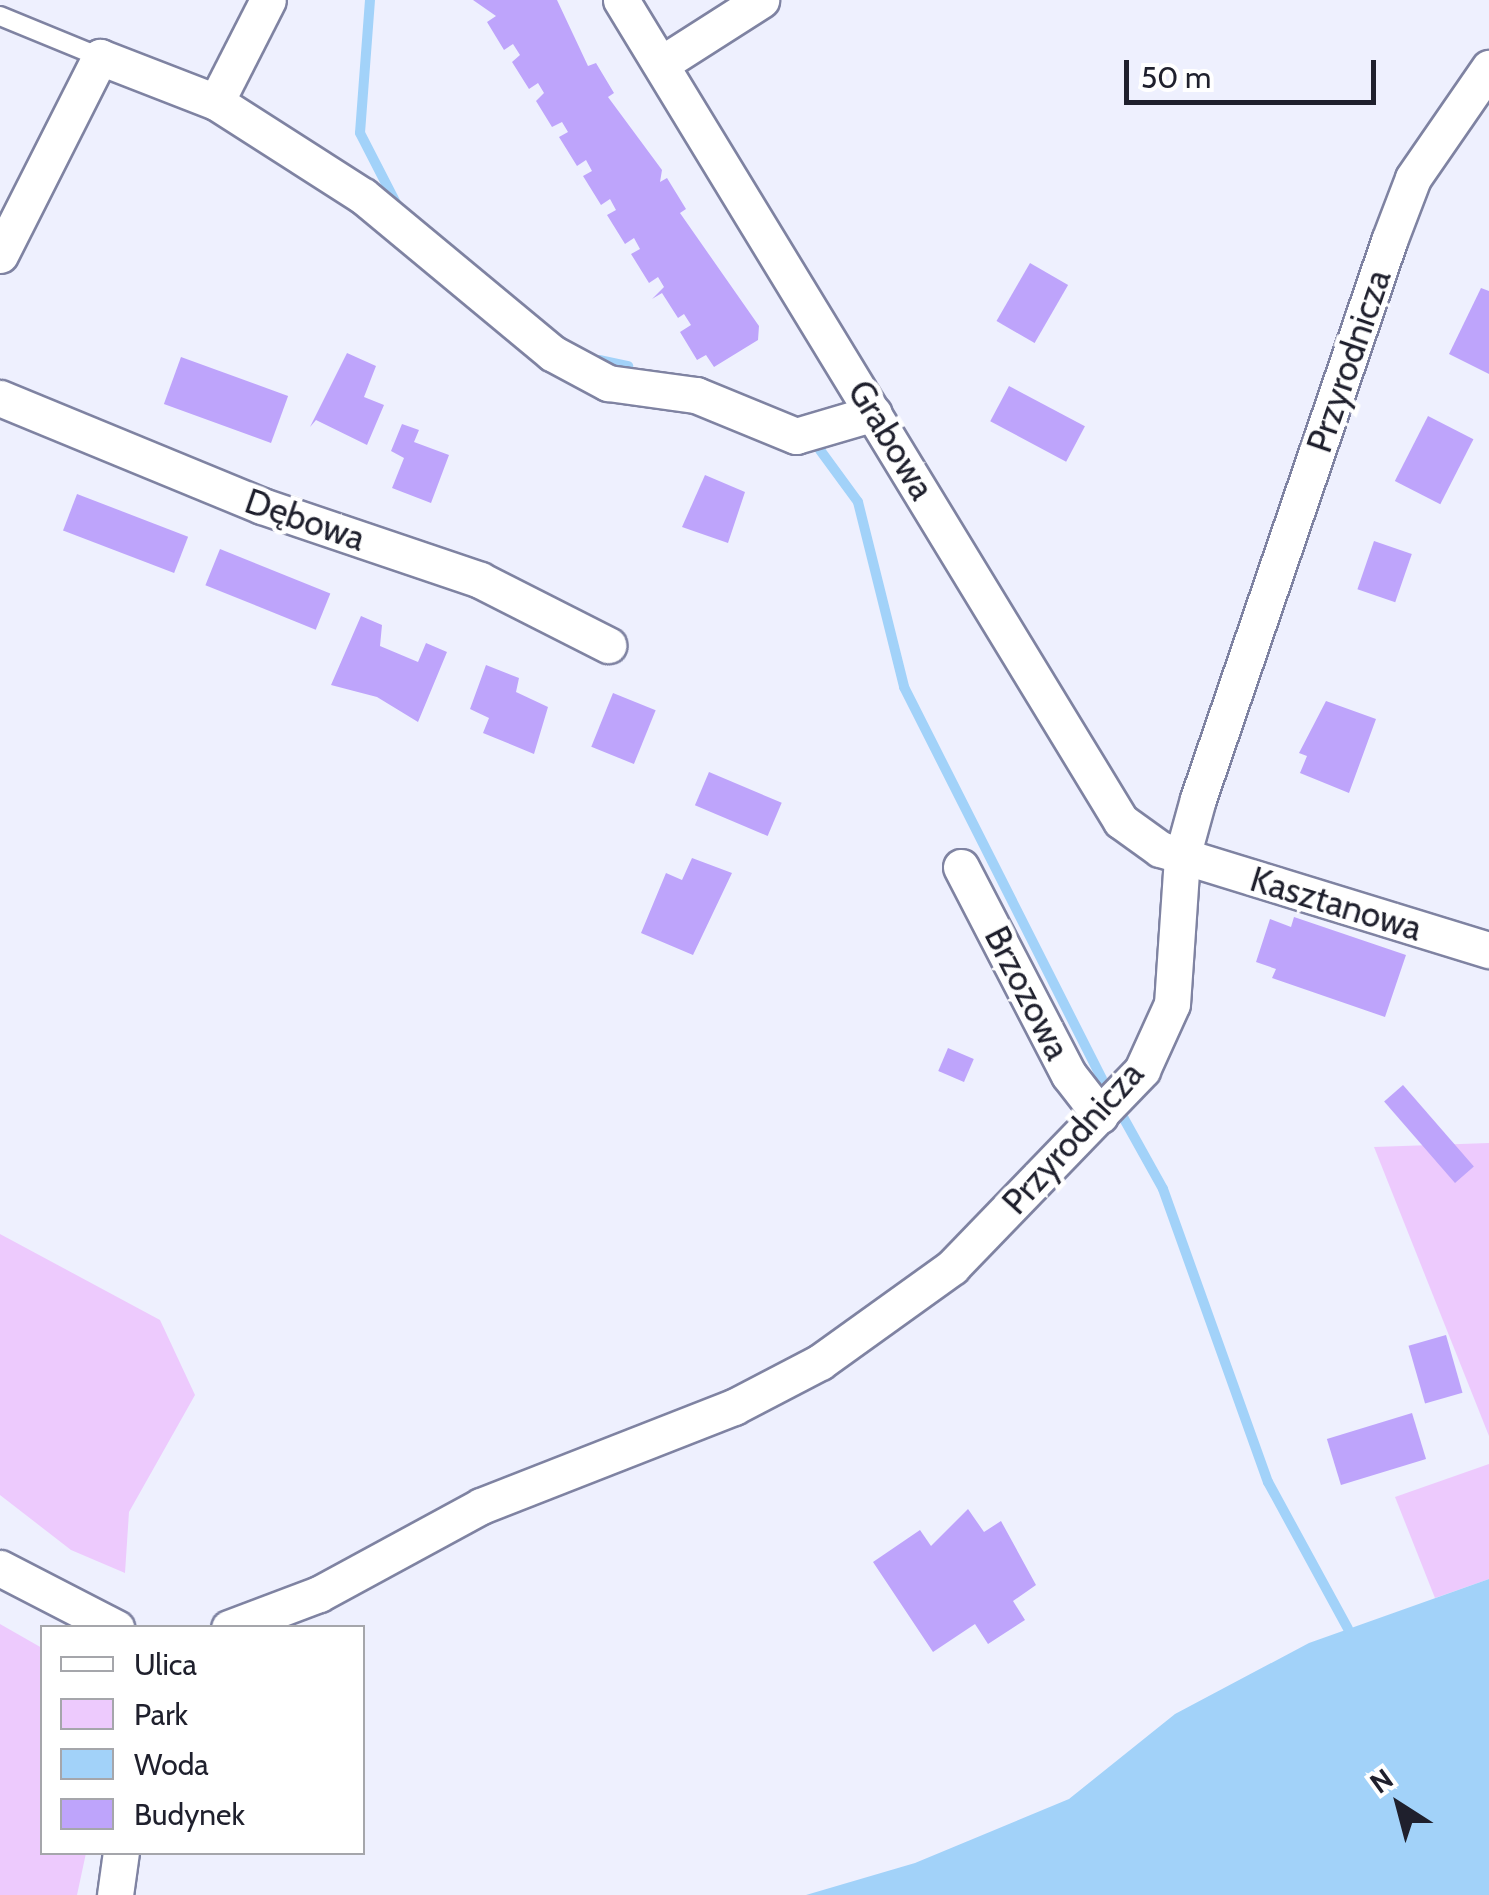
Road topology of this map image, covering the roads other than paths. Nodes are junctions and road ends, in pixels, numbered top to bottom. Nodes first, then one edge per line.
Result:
1 (268, 0) edge
2 (621, 0) edge
3 (761, 0) edge
4 (0, 16) edge
5 (100, 57) junction
6 (661, 64) junction
7 (1489, 68) edge
8 (216, 102) junction
9 (0, 256) edge
10 (0, 398) edge
11 (874, 412) junction
12 (608, 645) dead end
13 (1182, 857) junction
14 (961, 867) dead end
15 (1489, 950) edge
16 (1100, 1115) junction
17 (0, 1568) edge
18 (110, 1625) edge
19 (238, 1625) edge
20 (121, 1855) edge
21 (115, 1895) edge

1 - 8 street
2 - 6 street, Grabowa
3 - 6 street
4 - 5 lane
5 - 8 street
5 - 9 street
6 - 11 street, Grabowa
7 - 13 street, Przyrodnicza
8 - 11 street
10 - 12 street, Dębowa
11 - 13 street, Grabowa
13 - 15 street, Kasztanowa
13 - 16 street, Przyrodnicza
14 - 16 street, Brzozowa
16 - 19 street, Przyrodnicza
17 - 18 street
20 - 21 street

